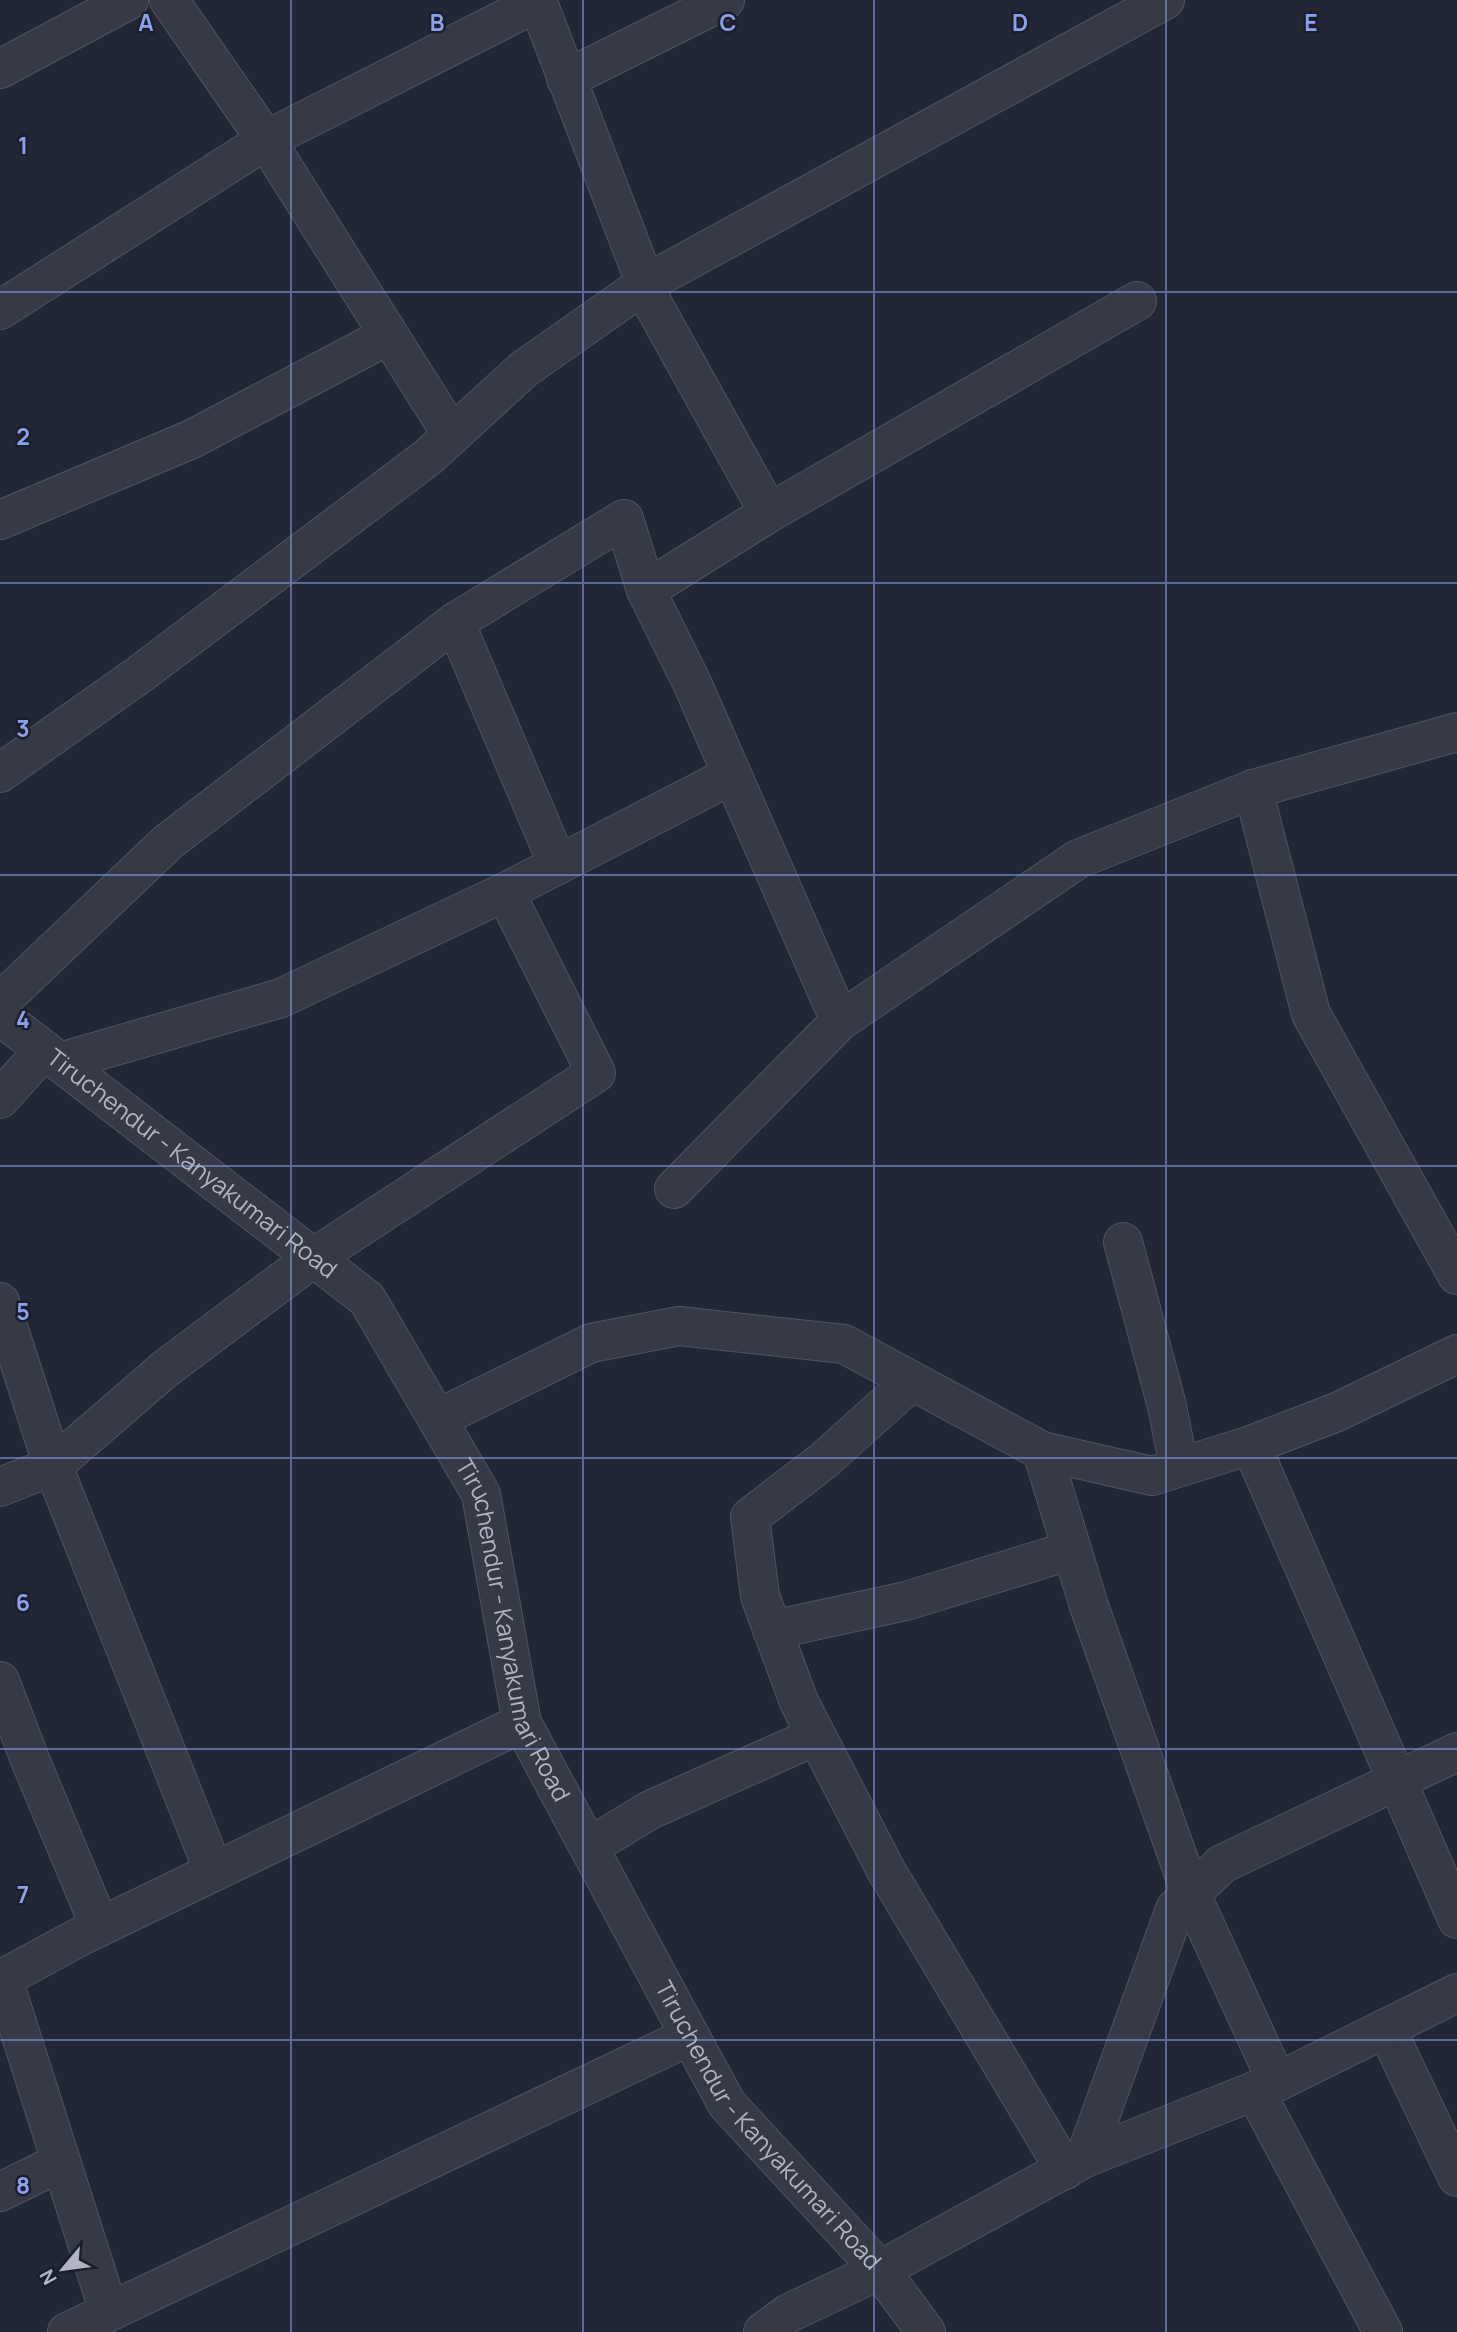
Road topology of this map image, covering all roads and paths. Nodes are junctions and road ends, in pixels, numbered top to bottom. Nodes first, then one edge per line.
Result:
1 (129, 0) edge
2 (169, 0) edge
3 (725, 0) edge
4 (1166, 0) edge
5 (538, 1) edge
6 (0, 69) edge
7 (566, 79) junction
8 (266, 140) junction
9 (645, 284) junction
10 (1137, 301) dead end
11 (0, 310) edge
12 (389, 335) junction
13 (452, 435) junction
14 (769, 513) junction
15 (0, 520) edge
16 (646, 590) junction
17 (455, 622) junction
18 (1457, 732) edge
19 (0, 773) edge
20 (732, 775) junction
21 (1253, 789) junction
22 (558, 865) junction
23 (505, 892) junction
24 (0, 1002) edge
25 (0, 1016) edge
26 (840, 1021) junction
27 (52, 1056) junction
28 (0, 1099) edge
29 (674, 1189) dead end
30 (1123, 1241) dead end
31 (313, 1258) junction
32 (1457, 1275) edge
33 (0, 1302) edge
34 (1457, 1354) edge
35 (912, 1381) junction
36 (437, 1419) junction
37 (1251, 1445) junction
38 (1042, 1451) junction
39 (53, 1466) junction
40 (1179, 1467) junction
41 (0, 1487) edge
42 (1072, 1550) junction
43 (772, 1630) junction
44 (0, 1681) edge
45 (522, 1723) junction
46 (816, 1736) junction
47 (1457, 1752) edge
48 (1397, 1781) junction
49 (589, 1847) junction
50 (214, 1872) junction
51 (1191, 1894) junction
52 (1457, 1919) edge
53 (100, 1927) junction
54 (1, 1980) edge
55 (1457, 1993) edge
56 (1386, 2028) junction
57 (690, 2036) junction
58 (1266, 2087) junction
59 (61, 2162) junction
60 (1075, 2164) junction
61 (1457, 2177) edge
62 (0, 2192) edge
63 (880, 2270) junction
64 (109, 2312) junction
65 (1374, 2330) edge
66 (68, 2332) edge
67 (762, 2332) edge
68 (926, 2332) edge

1 - 6 street
2 - 8 street
3 - 7 street
4 - 9 street
5 - 7 street
5 - 8 street
7 - 9 street
8 - 11 street
8 - 12 street
9 - 13 street
9 - 14 street
10 - 14 street
12 - 13 street
12 - 15 street
13 - 19 street
14 - 16 street
16 - 17 street
16 - 20 street
17 - 22 street
17 - 24 street
18 - 21 street
20 - 22 street
20 - 26 street
21 - 26 street
21 - 32 street
22 - 23 street
23 - 27 street
23 - 31 street
25 - 27 street, Tiruchendur - Kanyakumari Road
26 - 29 street
27 - 28 street
27 - 31 street, Tiruchendur - Kanyakumari Road
30 - 40 street
31 - 36 street, Tiruchendur - Kanyakumari Road
31 - 39 street
33 - 39 street
34 - 37 street
35 - 36 street
35 - 38 street
35 - 43 street
36 - 45 street, Tiruchendur - Kanyakumari Road
37 - 40 street
37 - 48 street
38 - 40 street
38 - 42 street
39 - 41 street
39 - 50 street
42 - 43 street
42 - 51 street
43 - 46 street
44 - 53 street
45 - 49 street, Tiruchendur - Kanyakumari Road
45 - 50 street
46 - 49 street
46 - 60 street
47 - 48 street
48 - 51 street
48 - 52 street
49 - 57 street, Tiruchendur - Kanyakumari Road
50 - 53 street
51 - 58 street
51 - 60 street
53 - 54 street
54 - 59 street
55 - 56 street
56 - 58 street
56 - 61 street
57 - 63 street, Tiruchendur - Kanyakumari Road
57 - 64 street
58 - 60 street
58 - 65 street
59 - 62 street
59 - 64 street
60 - 63 street
63 - 67 street
63 - 68 street, Tiruchendur - Kanyakumari Road
64 - 66 street

